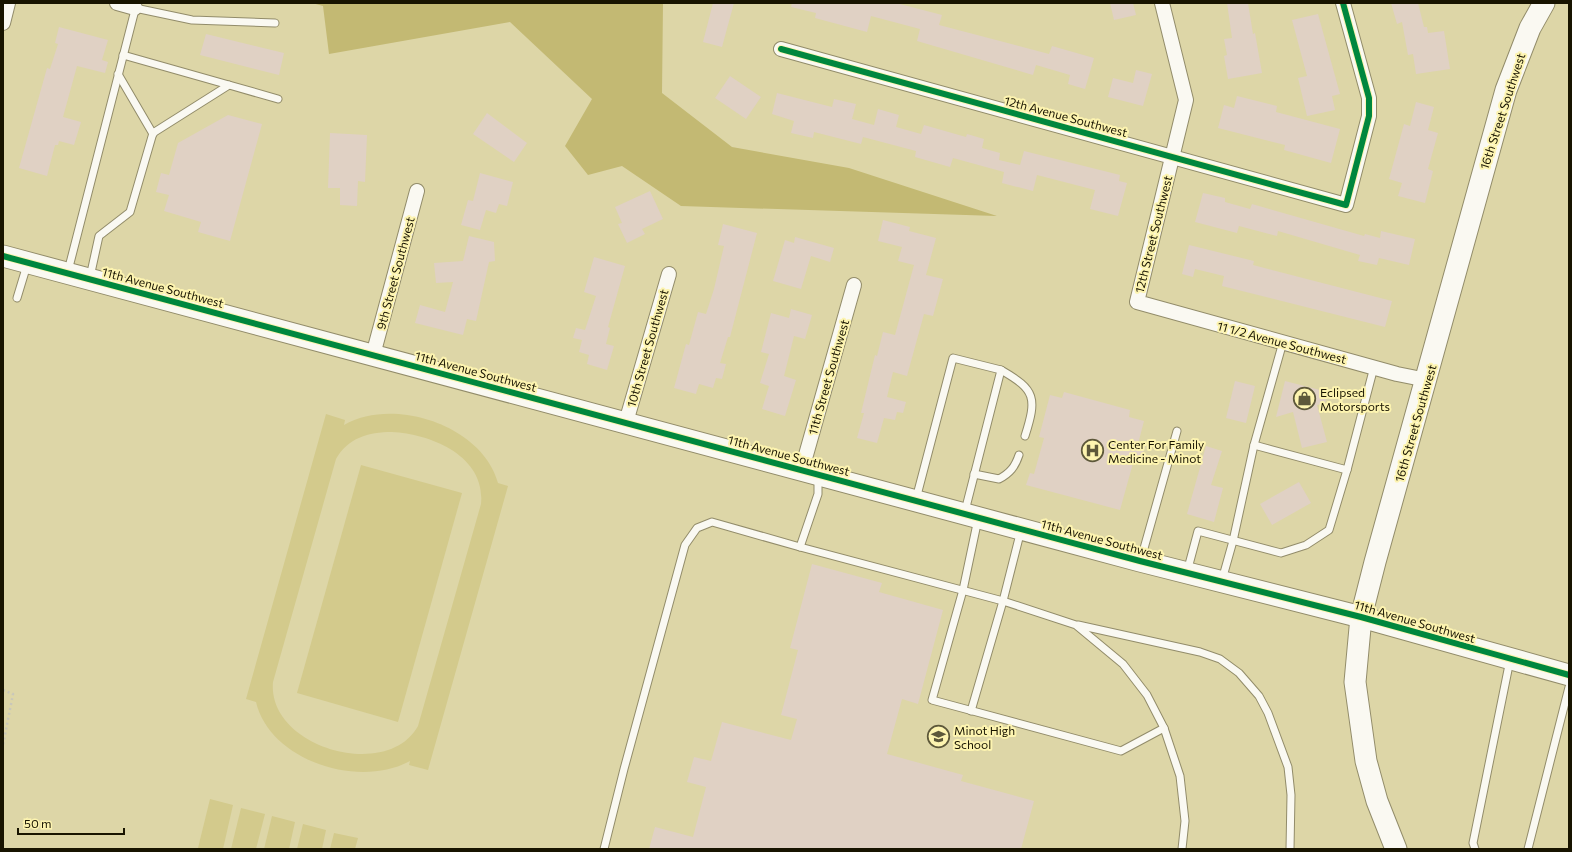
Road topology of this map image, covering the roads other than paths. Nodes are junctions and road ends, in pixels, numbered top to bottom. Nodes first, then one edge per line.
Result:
1 (8, 3) edge
2 (117, 3) edge
3 (1162, 3) edge
4 (1343, 3) edge
5 (1544, 3) edge
6 (136, 6) edge
7 (3, 23) edge
8 (275, 23) dead end
9 (781, 49) dead end
10 (123, 55) junction
11 (118, 74) junction
12 (229, 85) junction
13 (278, 99) dead end
14 (153, 134) junction
15 (1172, 157) junction
16 (417, 191) dead end
17 (3, 256) edge
18 (27, 263) junction
19 (68, 274) junction
20 (669, 274) dead end
21 (89, 279) junction
22 (854, 285) dead end
23 (18, 298) dead end
24 (1137, 302) joint
25 (1283, 342) junction
26 (373, 355) junction
27 (1374, 367) junction
28 (1001, 370) junction
29 (1427, 380) junction
30 (626, 422) junction
31 (1177, 431) dead end
32 (1025, 436) dead end
33 (1254, 445) junction
34 (1019, 455) dead end
35 (1346, 470) junction
36 (810, 472) junction
37 (974, 474) junction
38 (916, 501) junction
39 (971, 515) junction
40 (1022, 529) junction
41 (1233, 541) junction
42 (800, 547) junction
43 (1140, 561) junction
44 (1187, 572) junction
45 (1222, 581) junction
46 (963, 590) junction
47 (1004, 601) junction
48 (1361, 617) junction
49 (1076, 625) junction
50 (1510, 660) junction
51 (1569, 676) edge
52 (1569, 687) edge
53 (971, 711) junction
54 (1164, 728) junction
55 (604, 849) edge
56 (1182, 849) edge
57 (1290, 849) edge
58 (1396, 849) edge
59 (1475, 849) edge
60 (1528, 849) edge

1 - 7 street
2 - 6 street
3 - 15 street, 12th Street Southwest
4 - 15 street, 12th Avenue Southwest
5 - 29 street, 16th Street Southwest
6 - 8 lane
6 - 10 lane
9 - 15 street, 12th Avenue Southwest
10 - 11 lane
10 - 12 lane
11 - 14 lane
11 - 19 lane
12 - 13 lane
12 - 14 lane
14 - 21 lane
15 - 24 street, 12th Street Southwest
16 - 26 street, 9th Street Southwest
17 - 18 street, 11th Avenue Southwest
18 - 19 street, 11th Avenue Southwest
18 - 23 lane
19 - 21 street, 11th Avenue Southwest
20 - 30 street, 10th Street Southwest
21 - 26 street, 11th Avenue Southwest
22 - 36 street, 11th Street Southwest
24 - 25 street, 11 1/2 Avenue Southwest
25 - 27 street, 11 1/2 Avenue Southwest
25 - 33 lane
26 - 30 street, 11th Avenue Southwest
27 - 29 street, 11 1/2 Avenue Southwest
27 - 35 lane
28 - 32 lane
28 - 37 lane
28 - 38 lane
29 - 48 street, 16th Street Southwest
30 - 36 street, 11th Avenue Southwest
31 - 43 lane
33 - 35 lane
33 - 41 lane
34 - 37 lane
35 - 41 lane
36 - 38 street, 11th Avenue Southwest
36 - 42 lane
37 - 39 lane
38 - 39 street, 11th Avenue Southwest
39 - 40 street, 11th Avenue Southwest
39 - 46 lane
40 - 43 street, 11th Avenue Southwest
40 - 47 lane
41 - 44 lane
41 - 45 lane
42 - 46 lane
42 - 55 lane
43 - 44 street, 11th Avenue Southwest
44 - 45 street, 11th Avenue Southwest
45 - 48 street, 11th Avenue Southwest
46 - 47 lane
46 - 53 lane
47 - 49 lane
47 - 53 lane
48 - 50 street, 11th Avenue Southwest
48 - 58 street, 16th Street Southwest
49 - 54 lane
49 - 57 lane
50 - 51 street, 11th Avenue Southwest
50 - 59 lane
52 - 60 lane
53 - 54 lane
54 - 56 lane

